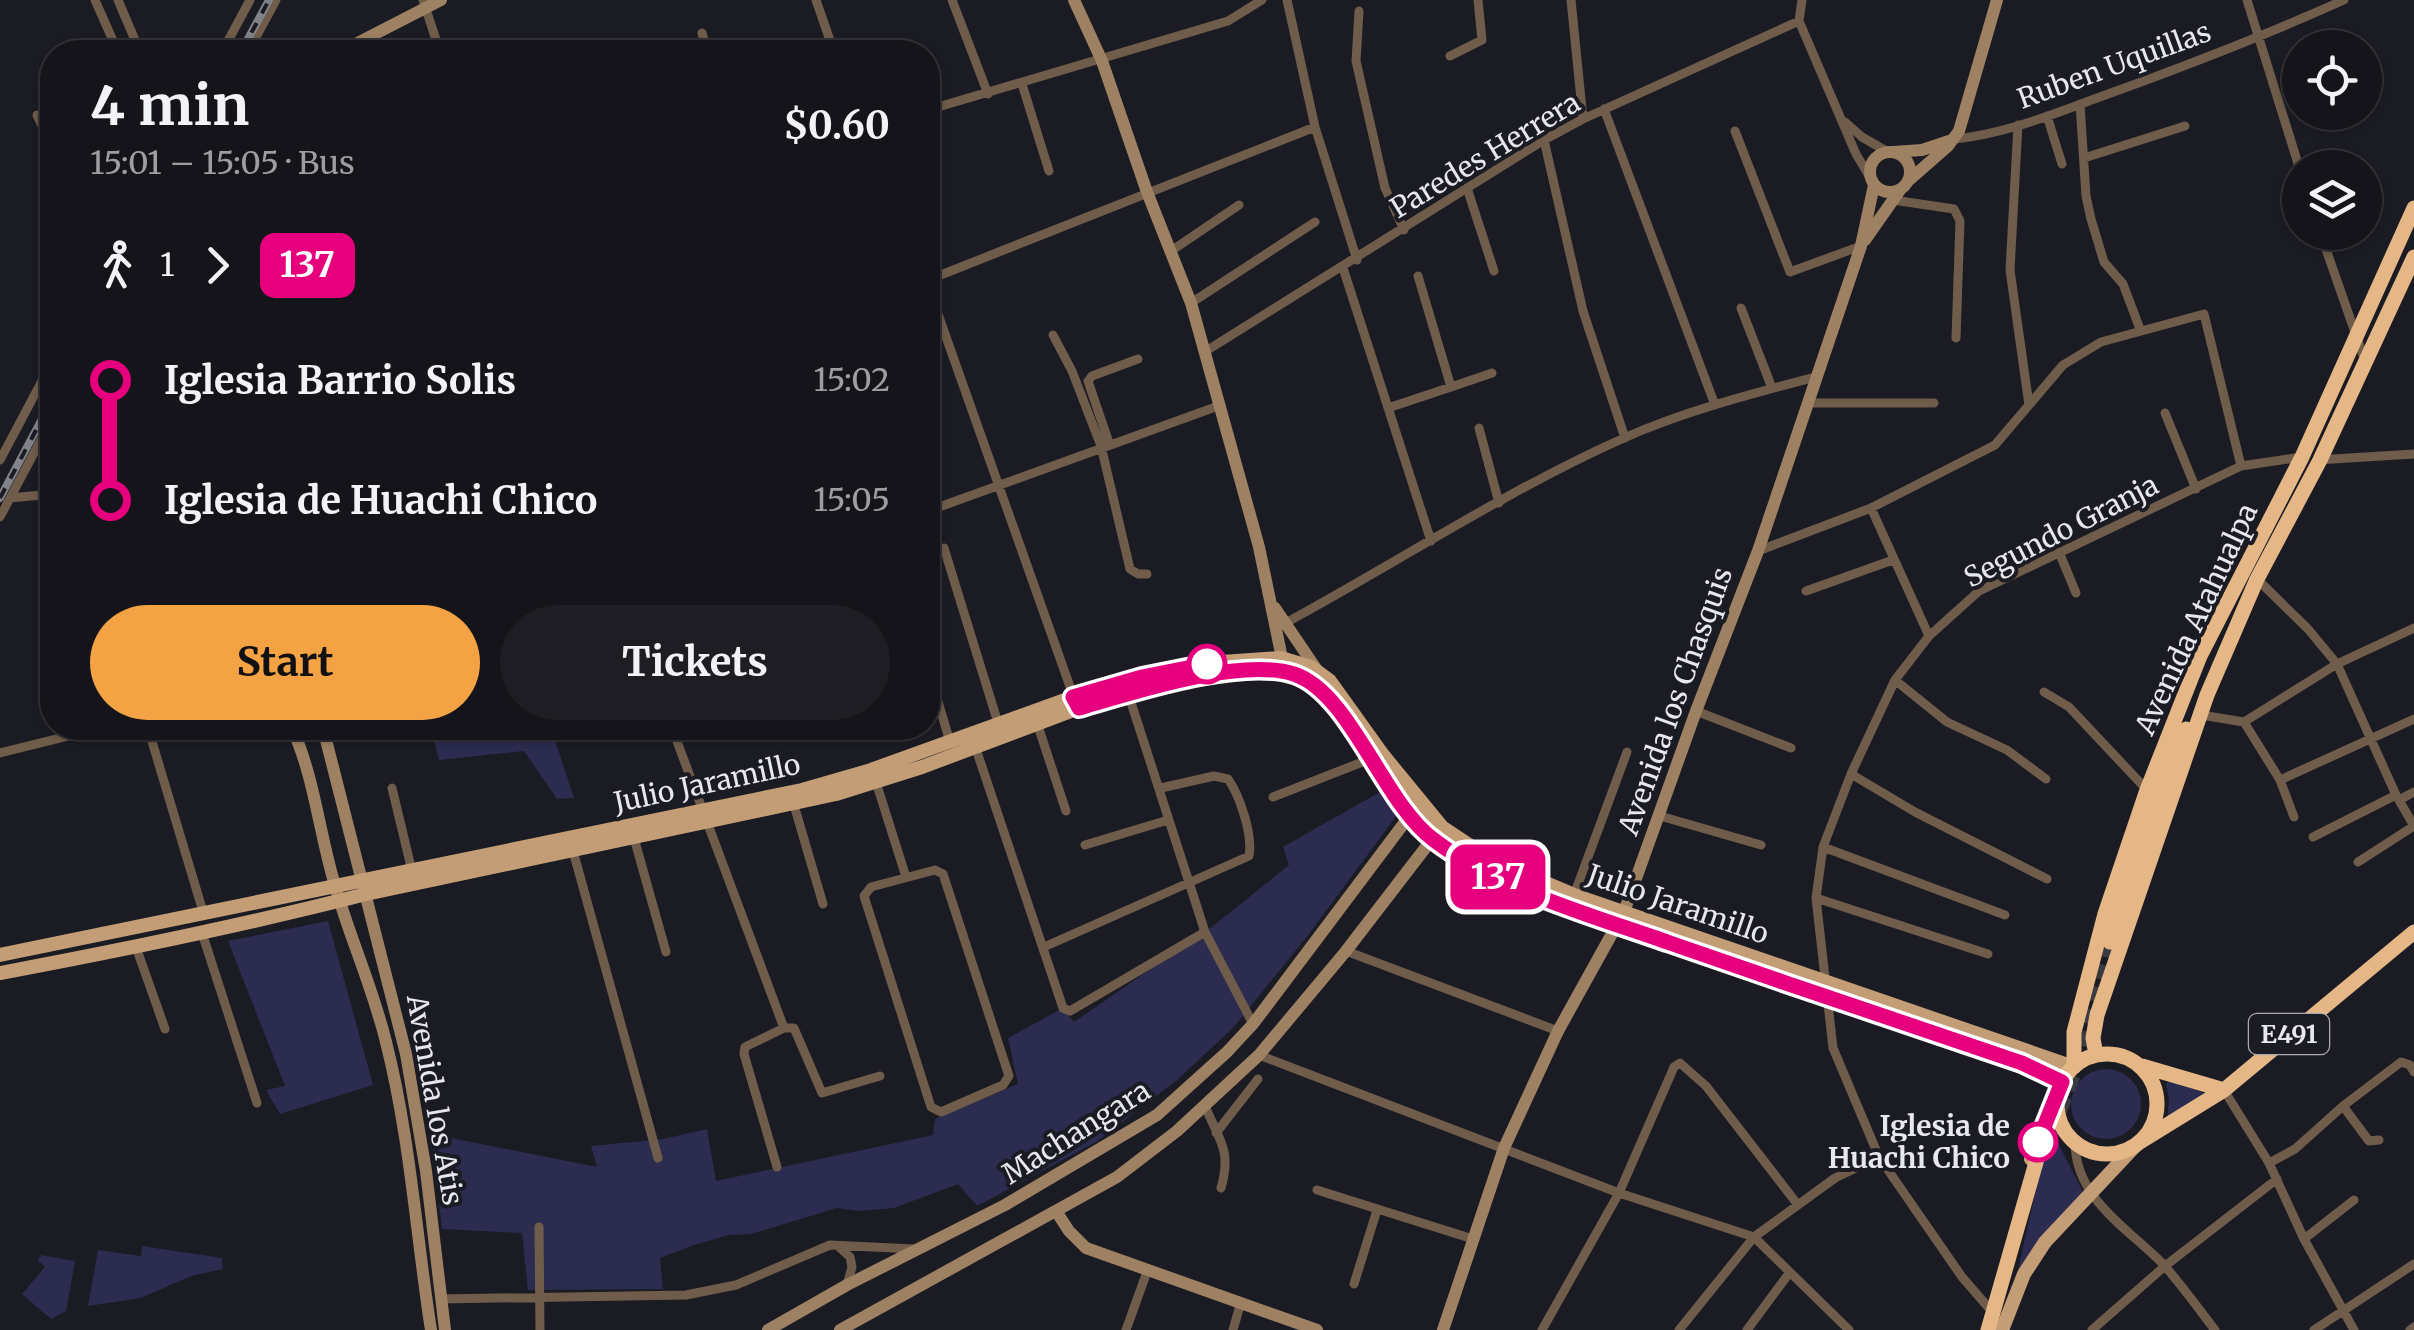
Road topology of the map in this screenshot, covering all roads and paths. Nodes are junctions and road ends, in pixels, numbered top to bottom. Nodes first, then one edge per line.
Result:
1 (94, 0) edge
2 (118, 0) edge
3 (250, 0) edge
4 (276, 0) edge
5 (441, 0) edge
6 (816, 0) edge
7 (952, 0) edge
8 (1074, 0) edge
9 (1262, 0) edge
10 (1287, 0) edge
11 (1478, 0) edge
12 (1571, 0) edge
13 (1802, 0) edge
14 (1997, 0) edge
15 (2247, 0) edge
16 (2344, 0) edge
17 (425, 4) edge
18 (1358, 11) dead end
19 (1799, 21) junction
20 (702, 33) dead end
21 (2258, 39) junction
22 (112, 40) edge
23 (135, 40) edge
24 (228, 40) edge
25 (254, 40) edge
26 (361, 40) edge
27 (436, 40) edge
28 (703, 40) edge
29 (830, 40) edge
30 (1450, 56) dead end
31 (1102, 61) junction
32 (1022, 84) junction
33 (988, 94) junction
34 (2080, 104) junction
35 (940, 107) edge
36 (1604, 109) junction
37 (37, 115) dead end
38 (1840, 116) junction
39 (2046, 116) junction
40 (1582, 119) junction
41 (40, 121) edge
42 (2018, 125) junction
43 (2186, 126) dead end
44 (1315, 127) junction
45 (1736, 132) dead end
46 (1954, 139) junction
47 (1544, 140) junction
48 (2294, 150) edge
49 (1890, 152) junction
50 (2084, 158) junction
51 (2062, 164) dead end
52 (1049, 170) dead end
53 (1872, 182) junction
54 (1468, 188) junction
55 (1900, 190) junction
56 (1147, 192) junction
57 (1240, 205) dead end
58 (2414, 208) edge
59 (1315, 222) dead end
60 (1404, 230) junction
61 (1861, 246) junction
62 (2326, 250) edge
63 (1171, 252) junction
64 (2414, 257) edge
65 (1356, 260) junction
66 (1343, 268) junction
67 (1494, 271) dead end
68 (1418, 276) dead end
69 (940, 278) edge
70 (2414, 292) edge
71 (2396, 296) junction
72 (1191, 303) junction
73 (1741, 308) dead end
74 (940, 317) edge
75 (2140, 329) junction
76 (1054, 335) dead end
77 (2355, 336) junction
78 (1956, 338) dead end
79 (1206, 351) junction
80 (1138, 359) dead end
81 (2365, 361) junction
82 (1492, 373) dead end
83 (1815, 377) junction
84 (40, 385) edge
85 (1451, 387) junction
86 (1772, 388) junction
87 (1807, 403) junction
88 (1934, 403) dead end
89 (1220, 405) junction
90 (2029, 405) junction
91 (1715, 406) junction
92 (1388, 408) junction
93 (2165, 413) dead end
94 (1479, 428) dead end
95 (1625, 438) junction
96 (40, 441) edge
97 (1105, 444) junction
98 (2412, 454) edge
99 (2302, 457) junction
100 (0, 460) edge
101 (2320, 460) junction
102 (2241, 466) junction
103 (2414, 470) edge
104 (998, 484) junction
105 (2196, 489) junction
106 (40, 495) edge
107 (10, 498) junction
108 (1499, 503) junction
109 (940, 504) edge
110 (1870, 508) junction
111 (0, 516) edge
112 (1431, 541) junction
113 (944, 548) dead end
114 (1758, 551) junction
115 (2058, 552) junction
116 (1893, 560) junction
117 (1148, 574) dead end
118 (2258, 579) junction
119 (1806, 591) dead end
120 (2076, 592) dead end
121 (1282, 625) junction
122 (2414, 628) edge
123 (1929, 636) junction
124 (2337, 664) junction
125 (1284, 665) junction
126 (1314, 676) junction
127 (1894, 680) junction
128 (2191, 685) junction
129 (2044, 692) dead end
130 (1128, 693) junction
131 (2207, 696) junction
132 (1076, 702) junction
133 (940, 708) edge
134 (1696, 710) junction
135 (2201, 715) junction
136 (2414, 719) edge
137 (2244, 722) junction
138 (1037, 723) junction
139 (998, 724) junction
140 (2370, 739) junction
141 (53, 740) edge
142 (152, 740) edge
143 (297, 740) edge
144 (327, 740) edge
145 (676, 740) edge
146 (950, 742) junction
147 (975, 746) junction
148 (1792, 748) dead end
149 (1627, 752) dead end
150 (0, 753) edge
151 (1370, 759) junction
152 (1851, 774) junction
153 (2046, 779) dead end
154 (2280, 780) junction
155 (876, 782) junction
156 (392, 788) dead end
157 (1160, 788) junction
158 (2147, 790) junction
159 (2414, 792) edge
160 (1274, 797) dead end
161 (2398, 798) junction
162 (1420, 802) junction
163 (794, 805) junction
164 (1066, 810) dead end
165 (1407, 815) junction
166 (705, 816) junction
167 (1660, 816) junction
168 (2294, 817) dead end
169 (1168, 820) junction
170 (2414, 826) edge
171 (1442, 827) junction
172 (2313, 837) dead end
173 (634, 838) junction
174 (1432, 839) junction
175 (1084, 845) dead end
176 (1761, 846) dead end
177 (1823, 847) junction
178 (573, 852) junction
179 (2358, 862) dead end
180 (412, 871) junction
181 (906, 877) junction
182 (2048, 879) dead end
183 (1188, 881) junction
184 (364, 888) junction
185 (338, 893) junction
186 (1574, 895) junction
187 (1816, 898) junction
188 (822, 904) dead end
189 (2005, 914) dead end
190 (204, 915) junction
191 (1622, 918) junction
192 (1206, 932) junction
193 (2414, 932) edge
194 (202, 934) junction
195 (1044, 946) junction
196 (136, 947) junction
197 (666, 952) dead end
198 (1346, 952) junction
199 (1988, 954) dead end
200 (0, 956) edge
201 (0, 973) edge
202 (1827, 990) junction
203 (1254, 1024) junction
204 (784, 1028) junction
205 (165, 1029) dead end
206 (1558, 1032) junction
207 (1259, 1054) junction
208 (2096, 1055) junction
209 (2138, 1064) junction
210 (2074, 1066) junction
211 (2414, 1072) edge
212 (880, 1076) dead end
213 (1258, 1079) dead end
214 (2060, 1088) junction
215 (2224, 1090) junction
216 (257, 1103) dead end
217 (1205, 1106) junction
218 (2344, 1106) junction
219 (1216, 1133) junction
220 (2378, 1140) dead end
221 (2075, 1142) junction
222 (2138, 1144) junction
223 (1504, 1148) junction
224 (2041, 1153) tunnel mouth
225 (1879, 1157) junction
226 (658, 1158) dead end
227 (2269, 1164) junction
228 (777, 1167) dead end
229 (2277, 1179) junction
230 (1221, 1188) dead end
231 (1317, 1190) dead end
232 (1619, 1193) junction
233 (2090, 1195) junction
234 (2354, 1200) dead end
235 (1798, 1205) junction
236 (1378, 1210) junction
237 (1056, 1211) junction
238 (539, 1226) dead end
239 (1754, 1236) junction
240 (1472, 1239) junction
241 (2304, 1239) junction
242 (836, 1244) junction
243 (922, 1249) junction
244 (2414, 1264) edge
245 (2164, 1266) junction
246 (1148, 1269) junction
247 (1790, 1272) junction
248 (846, 1284) junction
249 (1354, 1284) dead end
250 (442, 1299) junction
251 (539, 1299) junction
252 (1241, 1302) junction
253 (1988, 1307) junction
254 (2344, 1311) junction
255 (1846, 1329) edge
256 (431, 1330) edge
257 (446, 1330) edge
258 (540, 1330) edge
259 (768, 1330) edge
260 (840, 1330) edge
261 (1126, 1330) edge
262 (1233, 1330) edge
263 (1317, 1330) edge
264 (1443, 1330) edge
265 (1542, 1330) edge
266 (1680, 1330) edge
267 (1747, 1330) edge
268 (1997, 1330) edge
269 (2092, 1330) edge
270 (2215, 1330) edge
271 (2314, 1330) edge
272 (2354, 1330) edge

1 - 22 street
2 - 23 street
3 - 24 street
4 - 25 street
5 - 17 street
6 - 29 street
7 - 33 street
8 - 31 street
9 - 31 street
10 - 44 street
11 - 30 street
12 - 40 street
13 - 19 street
14 - 46 street
15 - 21 street
16 - 21 street, Ruben Uquillas
17 - 26 street
17 - 27 street
18 - 60 street
19 - 36 street, Paredes Herrera
19 - 38 street
20 - 28 street
21 - 34 street, Ruben Uquillas
21 - 48 street
31 - 32 street
31 - 56 street
32 - 33 street
32 - 52 street
33 - 35 street
34 - 39 street, Ruben Uquillas
34 - 50 street
36 - 40 street, Paredes Herrera
36 - 91 street
37 - 41 street
38 - 49 street
38 - 53 street
39 - 42 street, Ruben Uquillas
39 - 51 street
40 - 47 street, Paredes Herrera
42 - 46 street, Ruben Uquillas
42 - 90 street
43 - 50 street
44 - 56 street
44 - 65 street
45 - 61 street
46 - 49 street
46 - 55 street
47 - 54 street, Paredes Herrera
47 - 95 street
49 - 53 street
49 - 55 street
50 - 75 street
53 - 55 street
53 - 61 street, Avenida los Chasquis
54 - 60 street, Paredes Herrera
54 - 67 street
55 - 61 street, Avenida los Chasquis
55 - 78 street
56 - 63 street
56 - 69 street
57 - 63 street
58 - 77 highway, Avenida Atahualpa
59 - 72 street
60 - 65 street, Paredes Herrera
61 - 83 street, Avenida los Chasquis
62 - 77 street
63 - 72 street
64 - 71 highway, Avenida Atahualpa
65 - 66 street, Paredes Herrera
66 - 79 street, Paredes Herrera
66 - 92 street
68 - 85 street
70 - 71 street
71 - 81 highway, Avenida Atahualpa
72 - 79 street
73 - 86 street
74 - 104 street
75 - 90 street
75 - 102 street
76 - 97 street
77 - 81 street
77 - 99 highway, Avenida Atahualpa
79 - 89 street
80 - 97 street
81 - 101 highway, Avenida Atahualpa
82 - 85 street
83 - 86 street
83 - 87 street, Avenida los Chasquis
84 - 100 street
85 - 92 street
86 - 91 street
87 - 88 street
87 - 114 street, Avenida los Chasquis
89 - 97 street
89 - 121 street
90 - 110 street
91 - 95 street
92 - 112 street
93 - 105 street
94 - 108 street
95 - 108 street
96 - 107 street
97 - 104 street
97 - 117 street
98 - 101 street, Segundo Granja
98 - 103 street
99 - 101 street, Segundo Granja
99 - 102 street, Segundo Granja
99 - 128 highway, Avenida Atahualpa
101 - 118 highway, Avenida Atahualpa
102 - 105 street, Segundo Granja
104 - 109 street
104 - 132 street
105 - 115 street, Segundo Granja
106 - 107 street
107 - 111 street
108 - 112 street
110 - 114 street
110 - 116 street
112 - 121 street
113 - 139 street
114 - 134 street, Avenida los Chasquis
115 - 120 street
115 - 123 street, Segundo Granja
116 - 119 street
116 - 123 street
118 - 124 street
118 - 131 highway, Avenida Atahualpa
121 - 125 street
121 - 126 street
122 - 124 street
123 - 127 street, Segundo Granja
124 - 137 street
124 - 140 street
125 - 126 main road, Julio Jaramillo
125 - 130 main road, Julio Jaramillo
125 - 132 main road, Julio Jaramillo
126 - 151 main road, Julio Jaramillo
126 - 162 main road, Julio Jaramillo
127 - 152 street, Segundo Granja
127 - 153 street
128 - 131 highway
128 - 158 highway, Avenida Atahualpa
129 - 158 street
130 - 132 main road, Julio Jaramillo
130 - 157 street
131 - 135 highway, Avenida Atahualpa
132 - 138 main road, Julio Jaramillo
132 - 139 main road, Julio Jaramillo
133 - 146 street
134 - 148 street
134 - 167 street, Avenida los Chasquis
135 - 137 street
135 - 208 highway, Avenida Atahualpa
136 - 140 street
137 - 154 street
138 - 147 main road, Julio Jaramillo
138 - 164 street
139 - 146 main road, Julio Jaramillo
140 - 154 street
140 - 161 street
141 - 150 street
142 - 190 street
143 - 185 street, Avenida los Atis
144 - 184 street, Avenida los Atis
145 - 166 street
146 - 166 main road, Julio Jaramillo
147 - 155 main road, Julio Jaramillo
147 - 195 street
149 - 186 street
151 - 160 street
151 - 165 main road, Julio Jaramillo
152 - 177 street, Segundo Granja
152 - 182 street
154 - 168 street
155 - 163 main road, Julio Jaramillo
155 - 181 street
156 - 180 street
157 - 169 street
157 - 183 street
158 - 210 highway, Avenida Atahualpa
159 - 161 street
161 - 170 street
161 - 172 street
162 - 165 street, Machangara
162 - 171 main road, Julio Jaramillo
163 - 166 main road, Julio Jaramillo
163 - 188 street
165 - 174 main road, Julio Jaramillo
165 - 203 street, Machangara
166 - 173 main road, Julio Jaramillo
166 - 180 main road, Julio Jaramillo
166 - 204 street
167 - 176 street
167 - 191 street, Avenida los Chasquis
169 - 175 street
169 - 183 street
170 - 179 street
171 - 174 street, Machangara
171 - 186 main road, Julio Jaramillo
173 - 178 main road, Julio Jaramillo
173 - 197 street
174 - 191 main road, Julio Jaramillo
174 - 198 street, Machangara
177 - 187 street, Segundo Granja
177 - 189 street
178 - 184 main road, Julio Jaramillo
178 - 226 street
180 - 184 main road, Julio Jaramillo
181 - 181 street
183 - 192 street
183 - 195 street
184 - 185 main road, Julio Jaramillo
184 - 250 street, Avenida los Atis
185 - 190 main road, Julio Jaramillo
185 - 194 main road, Julio Jaramillo
185 - 256 street, Avenida los Atis
186 - 191 main road, Julio Jaramillo
187 - 199 street
187 - 202 street, Segundo Granja
190 - 200 main road, Julio Jaramillo
191 - 202 main road, Julio Jaramillo
191 - 206 street, Avenida los Chasquis
192 - 195 street
192 - 203 street
193 - 215 highway, E491
194 - 196 main road, Julio Jaramillo
194 - 216 street
196 - 201 main road, Julio Jaramillo
196 - 205 street
198 - 206 street
198 - 207 street, Machangara
202 - 210 main road, Julio Jaramillo
202 - 214 main road, Julio Jaramillo
202 - 225 street, Segundo Granja
203 - 243 street, Machangara
204 - 212 street
204 - 228 street
206 - 223 street, Avenida los Chasquis
207 - 217 street, Machangara
207 - 223 street
208 - 209 highway
208 - 210 highway
209 - 215 highway
209 - 222 highway
210 - 214 highway
211 - 218 street
213 - 219 street
214 - 221 highway
214 - 253 main road
215 - 222 highway, E491
215 - 227 street
217 - 219 street
217 - 237 street, Machangara
218 - 220 street
218 - 227 street
219 - 230 street
221 - 222 highway
221 - 233 street
222 - 233 main road
223 - 232 street
223 - 240 street, Avenida los Chasquis
224 - 268 highway
225 - 235 street
225 - 253 street, Segundo Granja
227 - 229 street
229 - 241 street
229 - 245 street
231 - 236 street
232 - 235 street
232 - 239 street
232 - 265 street
233 - 245 street
233 - 268 main road
234 - 241 street
235 - 239 street
236 - 240 street
236 - 249 street
237 - 246 street
237 - 260 street, Machangara
238 - 251 street
239 - 247 street
239 - 266 street
240 - 264 street, Avenida los Chasquis
241 - 254 street
242 - 243 street
242 - 248 street
242 - 251 street
243 - 248 street, Machangara
244 - 254 street
245 - 269 street
245 - 270 street
246 - 252 street
246 - 261 street
247 - 255 street
247 - 267 street
248 - 259 street, Machangara
250 - 251 street
250 - 257 street, Avenida los Atis
251 - 258 street
252 - 262 street
252 - 263 street
253 - 268 main road
254 - 271 street
254 - 272 street

